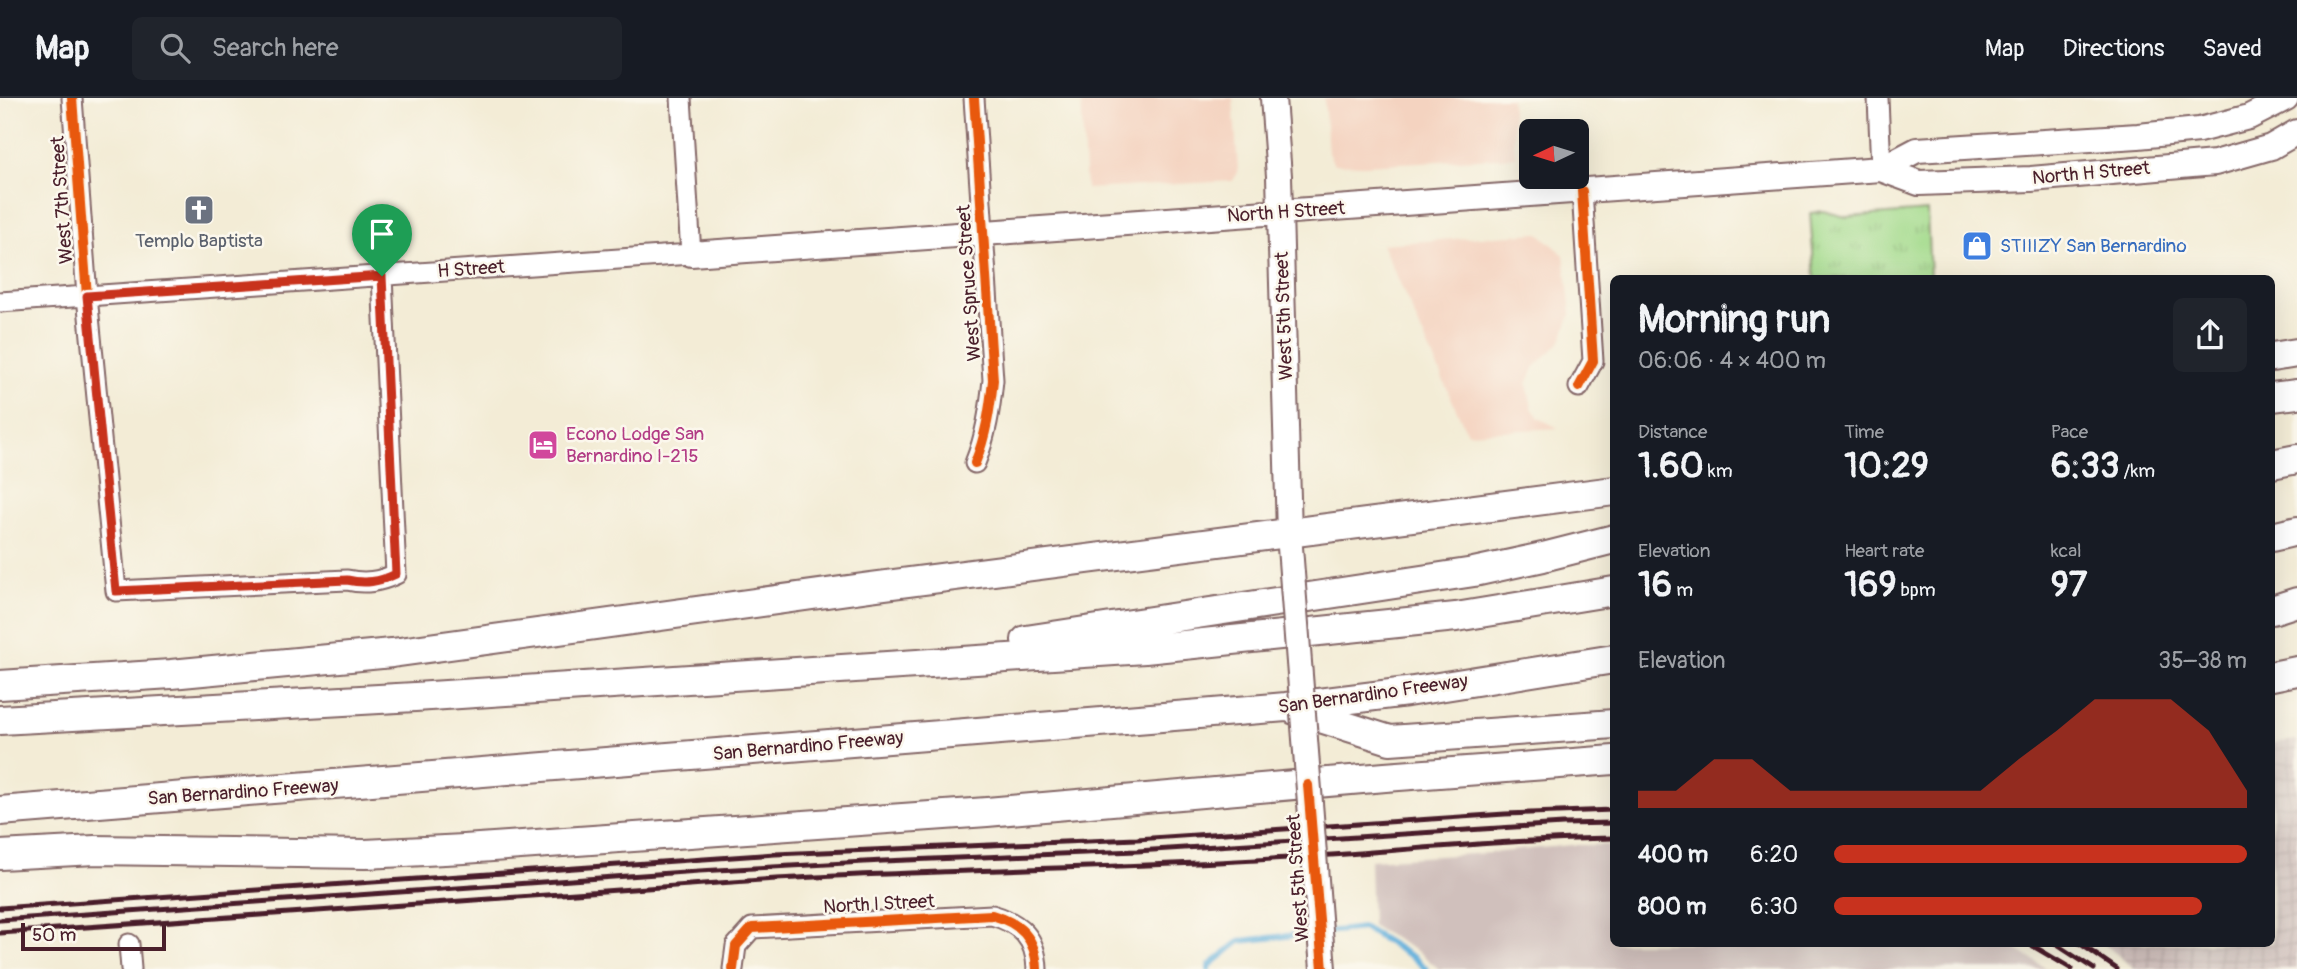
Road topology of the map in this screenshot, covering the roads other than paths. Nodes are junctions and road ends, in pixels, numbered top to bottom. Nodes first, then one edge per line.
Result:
1 (72, 98) edge
2 (681, 98) edge
3 (974, 98) edge
4 (1273, 98) edge
5 (1878, 98) edge
6 (2286, 98) edge
7 (2297, 132) edge
8 (1881, 169) junction
9 (1582, 191) junction
10 (1280, 212) junction
11 (983, 233) junction
12 (691, 254) junction
13 (382, 276) junction
14 (87, 296) junction
15 (0, 302) edge
16 (2297, 353) edge
17 (2275, 357) edge
18 (1579, 387) dead end
19 (2297, 394) edge
20 (2275, 397) edge
21 (2297, 459) edge
22 (975, 463) dead end
23 (2275, 463) edge
24 (1610, 492) edge
25 (2297, 531) edge
26 (2275, 536) edge
27 (1610, 540) edge
28 (1290, 541) junction
29 (1610, 592) edge
30 (2297, 602) edge
31 (2275, 609) edge
32 (1610, 660) edge
33 (2297, 671) edge
34 (788, 673) junction
35 (2275, 675) edge
36 (0, 685) edge
37 (1286, 707) junction
38 (0, 720) edge
39 (1610, 724) edge
40 (1610, 760) edge
41 (1308, 785) junction
42 (0, 811) edge
43 (0, 855) edge
44 (129, 944) dead end
45 (1037, 962) edge
46 (131, 969) edge
47 (733, 969) edge
48 (1322, 969) edge

1 - 14 street, West 7th Street
2 - 12 street
3 - 11 street, West Spruce Street
4 - 10 main road, West 5th Street
5 - 8 street
6 - 8 main road, North H Street
7 - 8 main road, North H Street
8 - 9 main road, North H Street
9 - 10 main road, North H Street
9 - 18 street
10 - 11 main road, North H Street
10 - 28 main road, West 5th Street
11 - 12 main road, North H Street
11 - 22 street, West Spruce Street
12 - 13 street, H Street
13 - 14 street, H Street
13 - 14 street, West 7th Street
14 - 15 street, H Street
16 - 17 highway
19 - 20 highway
21 - 23 highway
24 - 28 highway
25 - 26 highway
27 - 34 highway
28 - 36 highway
28 - 41 main road, West 5th Street, bridge
29 - 34 highway
30 - 31 highway
32 - 37 highway, San Bernardino Freeway
33 - 35 highway
34 - 38 highway
37 - 39 highway
37 - 42 highway, San Bernardino Freeway
40 - 41 highway
41 - 43 highway
41 - 48 main road, West 5th Street, bridge
44 - 46 street
45 - 47 street, North I Street

